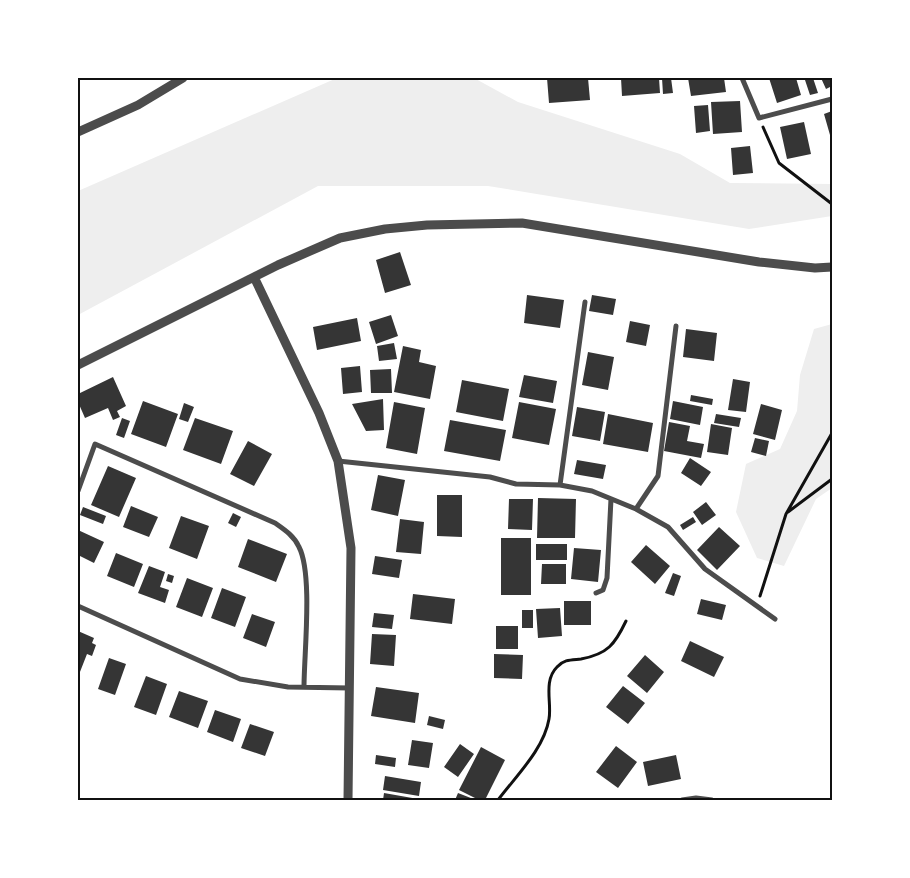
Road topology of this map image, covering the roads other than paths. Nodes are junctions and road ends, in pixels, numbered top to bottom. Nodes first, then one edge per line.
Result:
1 (183, 78) edge
2 (742, 78) edge
3 (832, 99) edge
4 (78, 132) edge
5 (832, 267) edge
6 (254, 277) junction
7 (585, 302) dead end
8 (676, 326) dead end
9 (78, 365) edge
10 (338, 461) junction
11 (560, 485) junction
12 (78, 491) edge
13 (611, 499) junction
14 (636, 509) junction
15 (596, 593) dead end
16 (78, 606) edge
17 (775, 618) dead end
18 (304, 687) junction
19 (350, 688) junction
20 (348, 800) edge
21 (682, 800) edge
22 (712, 800) edge

1 - 4 street
2 - 3 street
5 - 6 street
6 - 9 street
6 - 10 street
7 - 11 street
8 - 14 street
10 - 11 street
10 - 19 street
11 - 13 street
12 - 18 street
13 - 14 street
13 - 15 street
14 - 17 street
16 - 18 street
18 - 19 street
19 - 20 street
21 - 22 street

